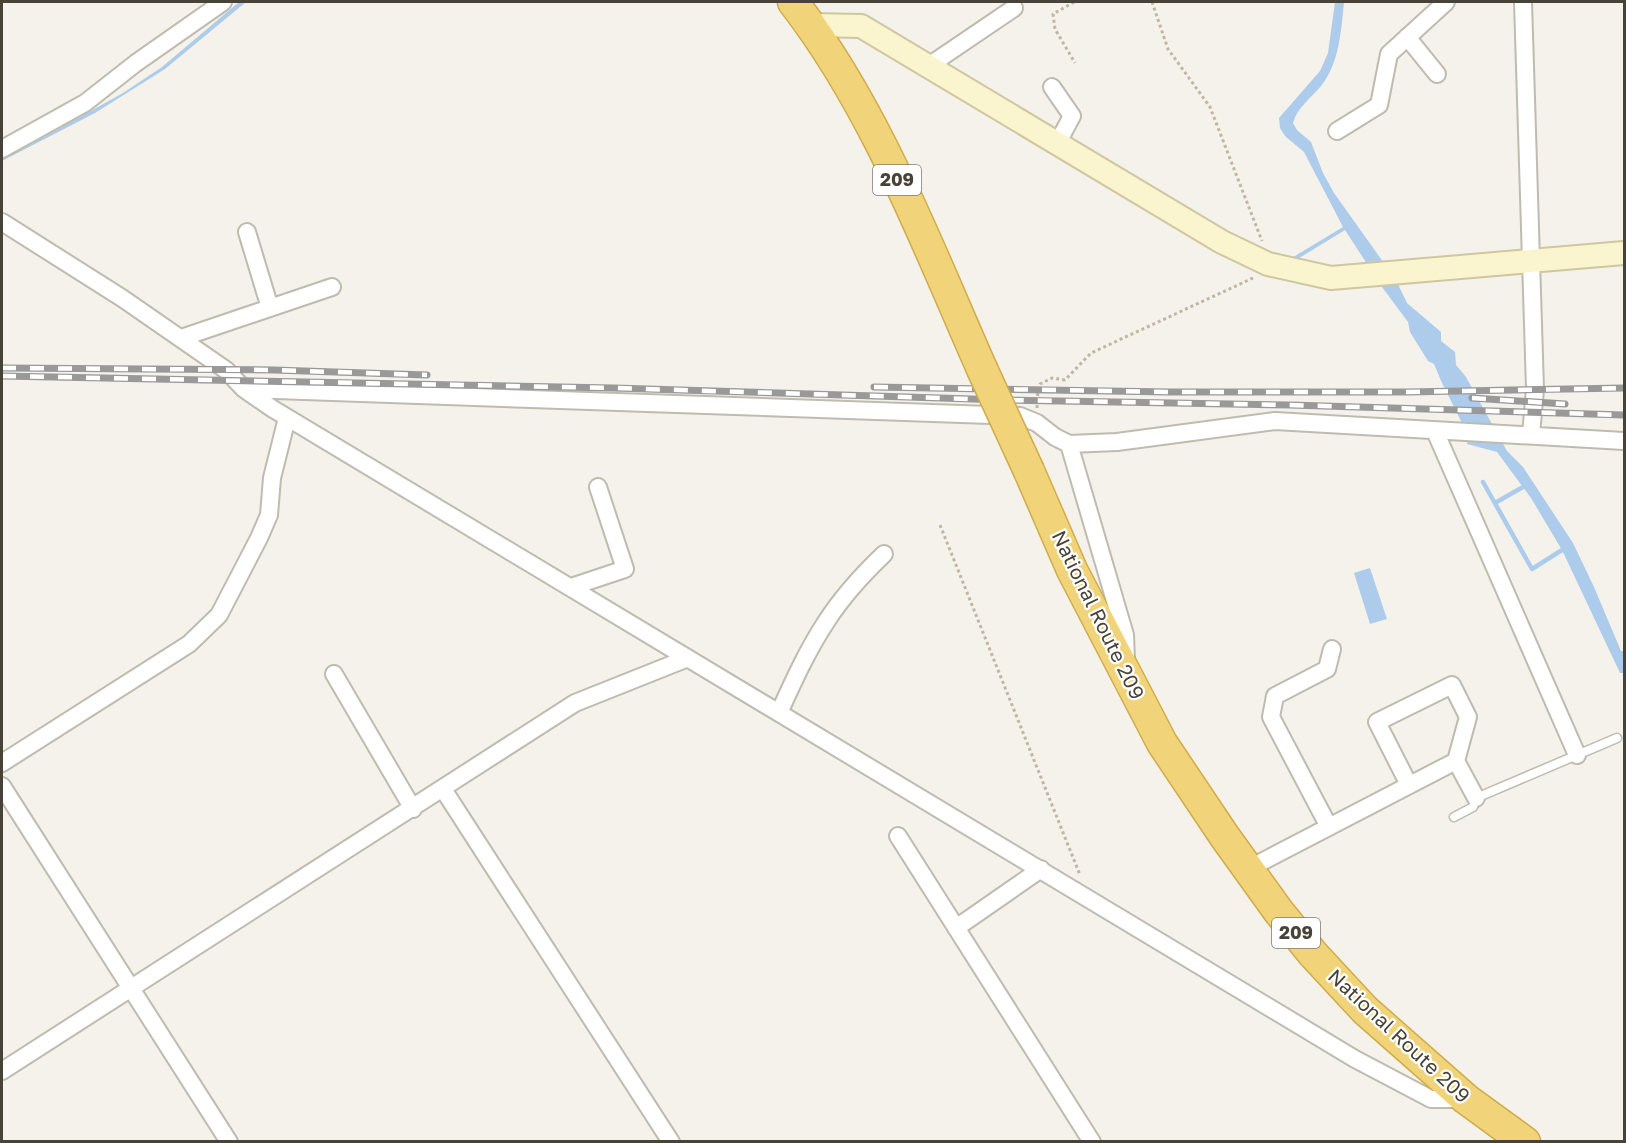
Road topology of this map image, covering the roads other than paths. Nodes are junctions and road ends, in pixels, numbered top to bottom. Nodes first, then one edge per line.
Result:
1 (223, 2) edge
2 (1446, 2) edge
3 (1523, 2) edge
4 (1014, 8) dead end
5 (802, 13) edge
6 (1407, 37) junction
7 (927, 67) junction
8 (1437, 74) dead end
9 (1052, 87) dead end
10 (1337, 131) dead end
11 (1057, 144) junction
12 (2, 149) edge
13 (2, 222) edge
14 (247, 232) dead end
15 (1624, 253) edge
16 (1531, 261) junction
17 (332, 286) dead end
18 (270, 308) junction
19 (181, 338) junction
20 (244, 389) junction
21 (287, 418) junction
22 (1435, 431) junction
23 (1531, 435) junction
24 (1624, 441) edge
25 (1070, 444) junction
26 (598, 487) dead end
27 (884, 554) dead end
28 (571, 587) junction
29 (1332, 649) dead end
30 (688, 658) junction
31 (334, 674) dead end
32 (1126, 674) junction
33 (779, 713) junction
34 (1617, 738) dead end
35 (1577, 755) junction
36 (1456, 761) junction
37 (2, 764) edge
38 (1409, 785) junction
39 (2, 786) edge
40 (443, 789) junction
41 (1476, 798) junction
42 (413, 808) junction
43 (1454, 817) dead end
44 (1329, 827) junction
45 (898, 836) dead end
46 (1041, 869) junction
47 (1248, 869) junction
48 (956, 928) junction
49 (131, 988) junction
50 (2, 1071) edge
51 (1466, 1099) junction
52 (229, 1142) edge
53 (670, 1142) edge
54 (1092, 1142) edge
55 (1525, 1142) edge

1 - 12 street
2 - 6 street
3 - 16 street
4 - 7 street
5 - 7 street
5 - 32 highway, National Route 209 / 209, bridge
6 - 8 street
6 - 10 street
7 - 11 street
9 - 11 street
11 - 16 street
13 - 19 street
14 - 18 street
15 - 16 street
16 - 23 street
17 - 18 street
18 - 19 street
19 - 20 street
20 - 21 street
20 - 25 street
21 - 28 street
21 - 37 street
22 - 23 street
22 - 25 street
22 - 35 street
23 - 24 street
25 - 32 street
26 - 28 street
27 - 33 street
28 - 30 street
29 - 44 street
30 - 33 street
30 - 40 street
31 - 42 street
32 - 47 highway, National Route 209 / 209
33 - 46 street
34 - 35 lane
35 - 41 lane
36 - 38 street
36 - 38 street
36 - 41 street
38 - 44 street
39 - 49 street
40 - 42 street
40 - 53 street
41 - 43 lane
42 - 49 street
44 - 47 street
45 - 48 street
46 - 48 street
46 - 51 street
47 - 51 highway, National Route 209 / 209
48 - 54 street
49 - 50 street
49 - 52 street
51 - 55 highway, National Route 209 / 209

